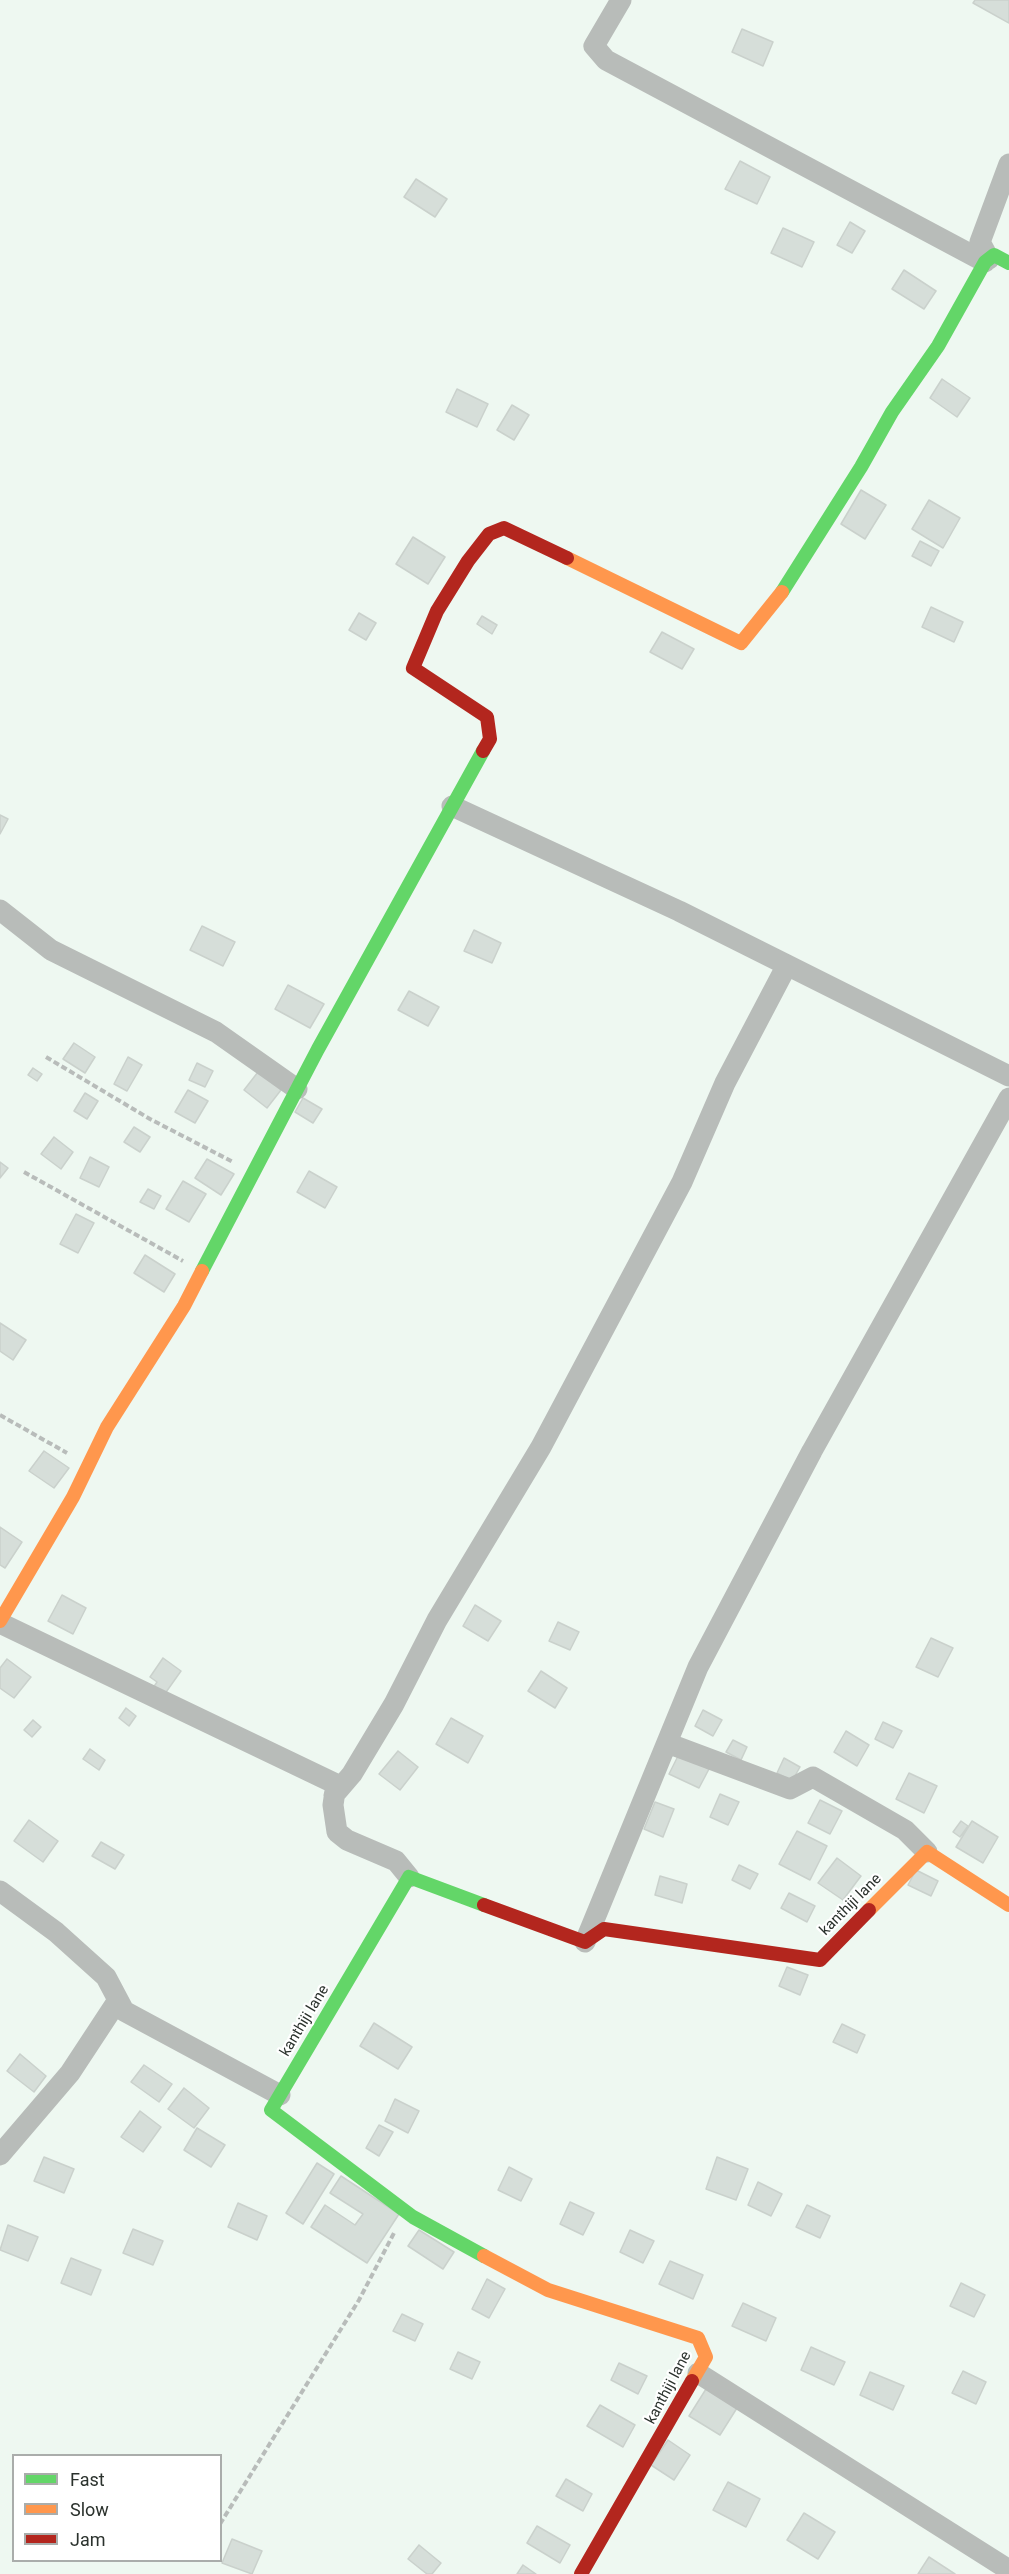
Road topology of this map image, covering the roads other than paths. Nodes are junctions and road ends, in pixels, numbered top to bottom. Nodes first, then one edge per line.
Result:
1 (621, 0) edge
2 (1009, 164) edge
3 (995, 261) edge
4 (452, 806) junction
5 (0, 910) edge
6 (788, 965) junction
7 (1009, 1076) edge
8 (297, 1089) junction
9 (1009, 1098) edge
10 (0, 1622) edge
11 (667, 1743) junction
12 (334, 1795) junction
13 (927, 1852) junction
14 (409, 1877) junction
15 (0, 1891) edge
16 (1009, 1905) edge
17 (585, 1942) junction
18 (118, 2000) junction
19 (280, 2095) junction
20 (0, 2155) edge
21 (698, 2373) junction
22 (1009, 2570) edge
23 (581, 2574) edge

1 - 3 street
2 - 3 street
3 - 4 street
4 - 6 street
4 - 8 street
5 - 8 street
6 - 7 street
6 - 12 street
8 - 10 street
9 - 11 street
10 - 12 street
11 - 13 street
11 - 17 street
12 - 14 street
13 - 16 street
13 - 17 street, kanthiji lane
14 - 17 street
14 - 19 street, kanthiji lane
15 - 18 street
18 - 19 street
18 - 20 street
19 - 21 street, kanthiji lane
21 - 22 street
21 - 23 street, kanthiji lane

